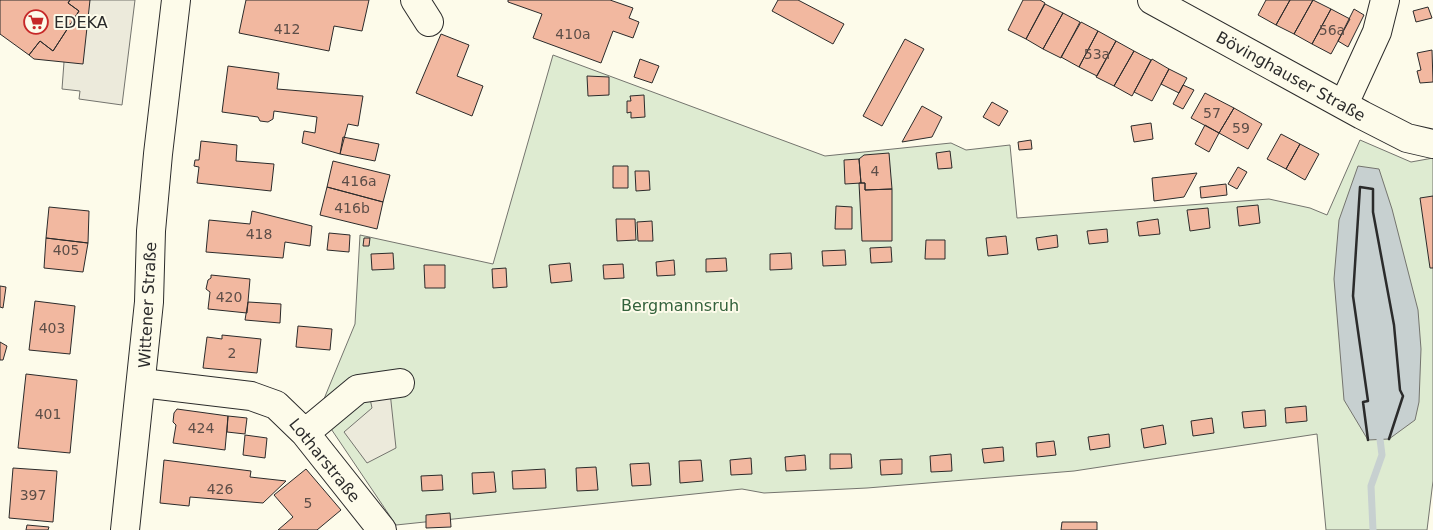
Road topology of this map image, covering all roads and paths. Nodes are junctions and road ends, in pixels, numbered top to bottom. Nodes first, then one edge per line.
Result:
1 (176, 0) edge
2 (415, 0) edge
3 (1152, 0) edge
4 (1385, 0) edge
5 (429, 22) dead end
6 (1344, 104) junction
7 (1433, 144) edge
8 (142, 383) junction
9 (400, 383) dead end
10 (305, 433) junction
11 (125, 530) edge
12 (382, 530) edge

1 - 8 street, Wittener Straße
2 - 5 street
3 - 6 street, Bövinghauser Straße
4 - 6 street
6 - 7 street, Bövinghauser Straße
8 - 10 street, Lotharstraße
8 - 11 street, Wittener Straße
9 - 10 street
10 - 12 street, Lotharstraße

